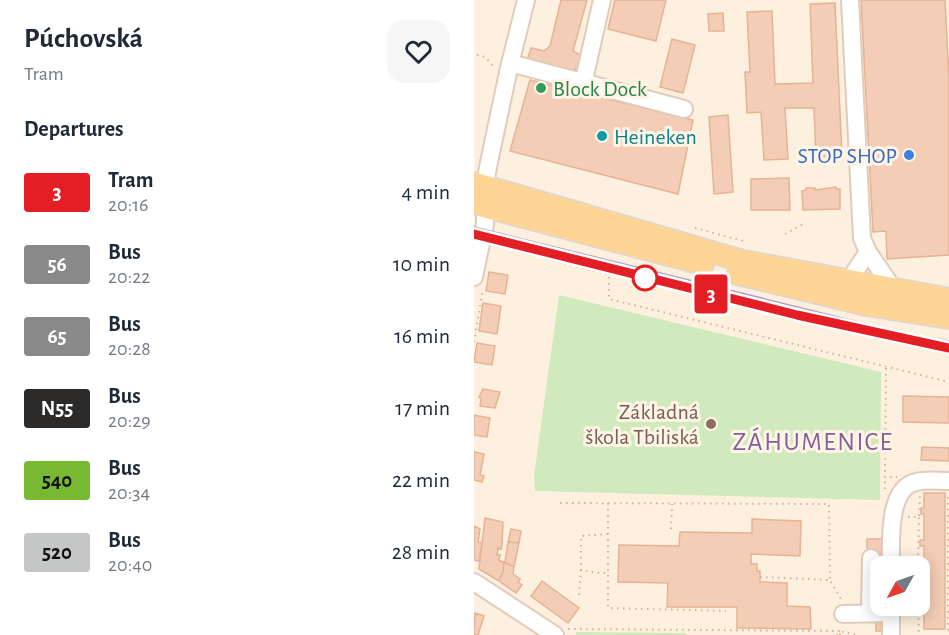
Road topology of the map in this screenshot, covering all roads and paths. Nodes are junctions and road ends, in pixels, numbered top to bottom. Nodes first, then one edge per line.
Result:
1 (526, 0) edge
2 (602, 0) edge
3 (850, 0) edge
4 (477, 55) dead end
5 (503, 66) junction
6 (583, 84) junction
7 (684, 109) dead end
8 (479, 195) edge
9 (803, 224) dead end
10 (785, 234) dead end
11 (490, 244) dead end
12 (868, 252) junction
13 (479, 282) edge
14 (848, 282) junction
15 (894, 291) junction
16 (949, 299) edge
17 (949, 318) edge
18 (474, 342) edge
19 (886, 368) junction
20 (949, 382) edge
21 (903, 477) dead end
22 (948, 488) edge
23 (560, 503) dead end
24 (608, 503) junction
25 (672, 504) junction
26 (919, 506) dead end
27 (924, 506) dead end
28 (919, 517) dead end
29 (671, 529) dead end
30 (608, 534) junction
31 (919, 538) junction
32 (924, 538) dead end
33 (948, 544) edge
34 (891, 556) edge
35 (918, 556) edge
36 (581, 570) junction
37 (608, 573) junction
38 (760, 577) dead end
39 (830, 580) junction
40 (948, 580) edge
41 (474, 582) edge
42 (579, 595) dead end
43 (726, 611) dead end
44 (870, 613) edge
45 (843, 614) junction
46 (895, 616) edge
47 (918, 616) edge
48 (688, 631) junction
49 (558, 632) edge
50 (839, 634) edge
51 (690, 635) edge
52 (856, 635) edge
53 (891, 635) edge
54 (919, 635) edge
55 (948, 635) edge

1 - 5 street
2 - 6 street
3 - 12 street
4 - 5 path
5 - 6 street
5 - 8 street
6 - 7 street
8 - 13 street
8 - 14 main road
8 - 17 main road
9 - 10 path
11 - 19 path
12 - 14 street
12 - 15 street
13 - 18 path
14 - 15 main road
15 - 16 main road
19 - 20 path
19 - 21 path
22 - 33 path
22 - 34 street
23 - 24 path
24 - 25 path
24 - 30 path
25 - 29 path
25 - 39 path
26 - 27 path
28 - 31 path
30 - 36 path
30 - 37 path
31 - 32 path
31 - 35 path
33 - 40 path
36 - 37 path
36 - 42 path
37 - 43 path
38 - 39 path
39 - 45 path
40 - 55 path
41 - 49 street
44 - 45 street
45 - 50 path
46 - 53 street
47 - 54 path
48 - 49 path
48 - 50 path
48 - 51 path
50 - 52 path

